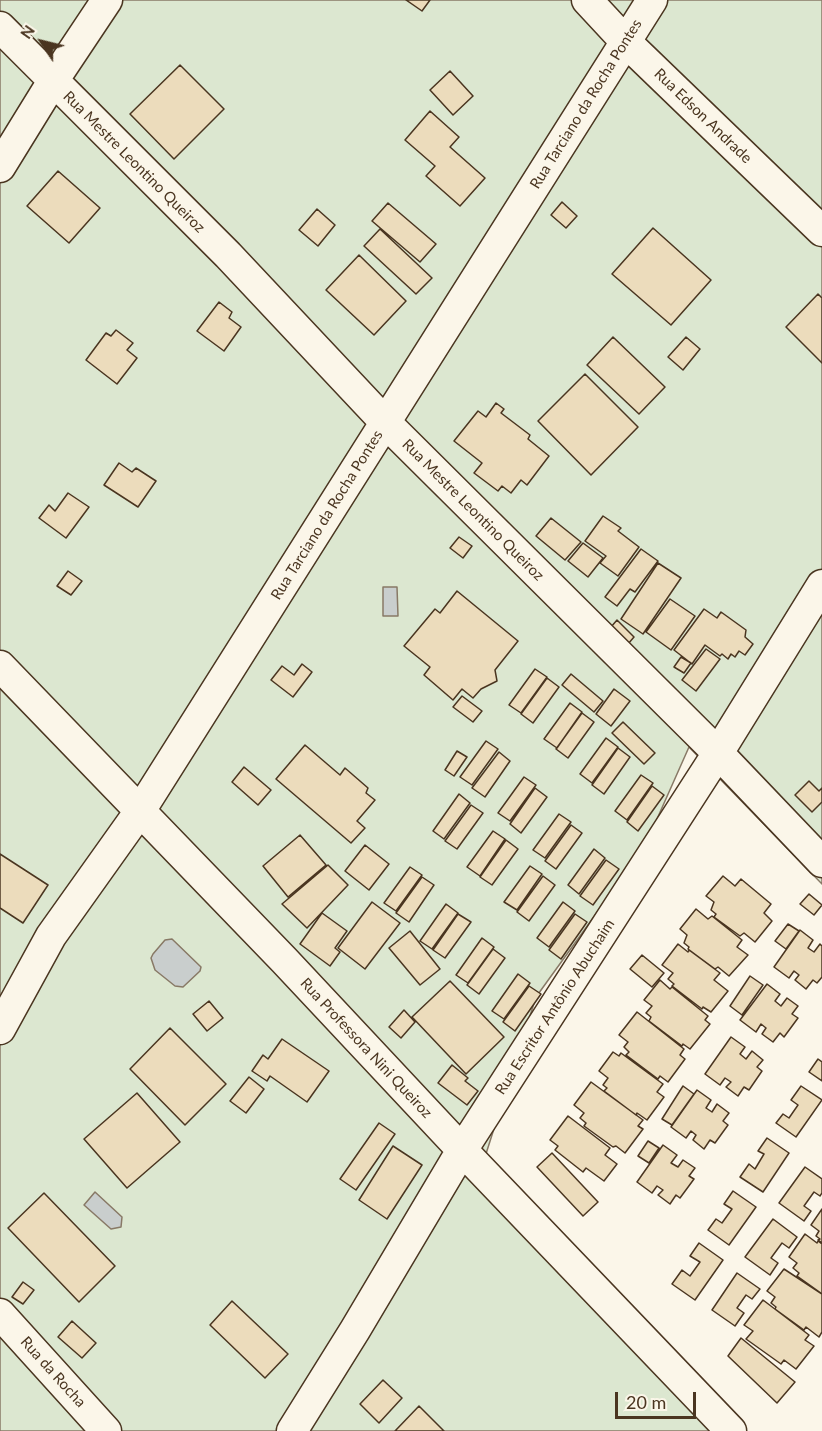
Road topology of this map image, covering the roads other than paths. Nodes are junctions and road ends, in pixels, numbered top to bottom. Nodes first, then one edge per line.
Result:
1 (107, 0) edge
2 (587, 0) edge
3 (652, 0) edge
4 (0, 27) edge
5 (626, 42) junction
6 (53, 81) junction
7 (0, 167) edge
8 (822, 231) edge
9 (385, 422) junction
10 (822, 585) edge
11 (0, 666) edge
12 (718, 753) junction
13 (140, 811) junction
14 (822, 862) edge
15 (0, 1029) edge
16 (462, 1150) junction
17 (0, 1314) edge
18 (106, 1431) edge
19 (292, 1431) edge
20 (731, 1431) edge

1 - 6 street
2 - 5 street, Rua Edson Andrade
3 - 5 street, Rua Tarciano da Rocha Pontes
4 - 6 street, Rua Mestre Leontino Queiroz
5 - 8 street, Rua Edson Andrade
5 - 9 street, Rua Tarciano da Rocha Pontes
6 - 7 street
6 - 9 street, Rua Mestre Leontino Queiroz
9 - 12 street, Rua Mestre Leontino Queiroz
9 - 13 street, Rua Tarciano da Rocha Pontes
10 - 12 street, Rua Escritor Antônio Abuchaim
11 - 13 street, Rua Professora Nini Queiroz
12 - 14 street, Rua Mestre Leontino Queiroz
12 - 16 street, Rua Escritor Antônio Abuchaim
13 - 15 street, Rua Tarciano da Rocha Pontes
13 - 16 street, Rua Professora Nini Queiroz
16 - 19 street, Rua Escritor Antônio Abuchaim
16 - 20 street, Rua Professora Nini Queiroz
17 - 18 street, Rua da Rocha

